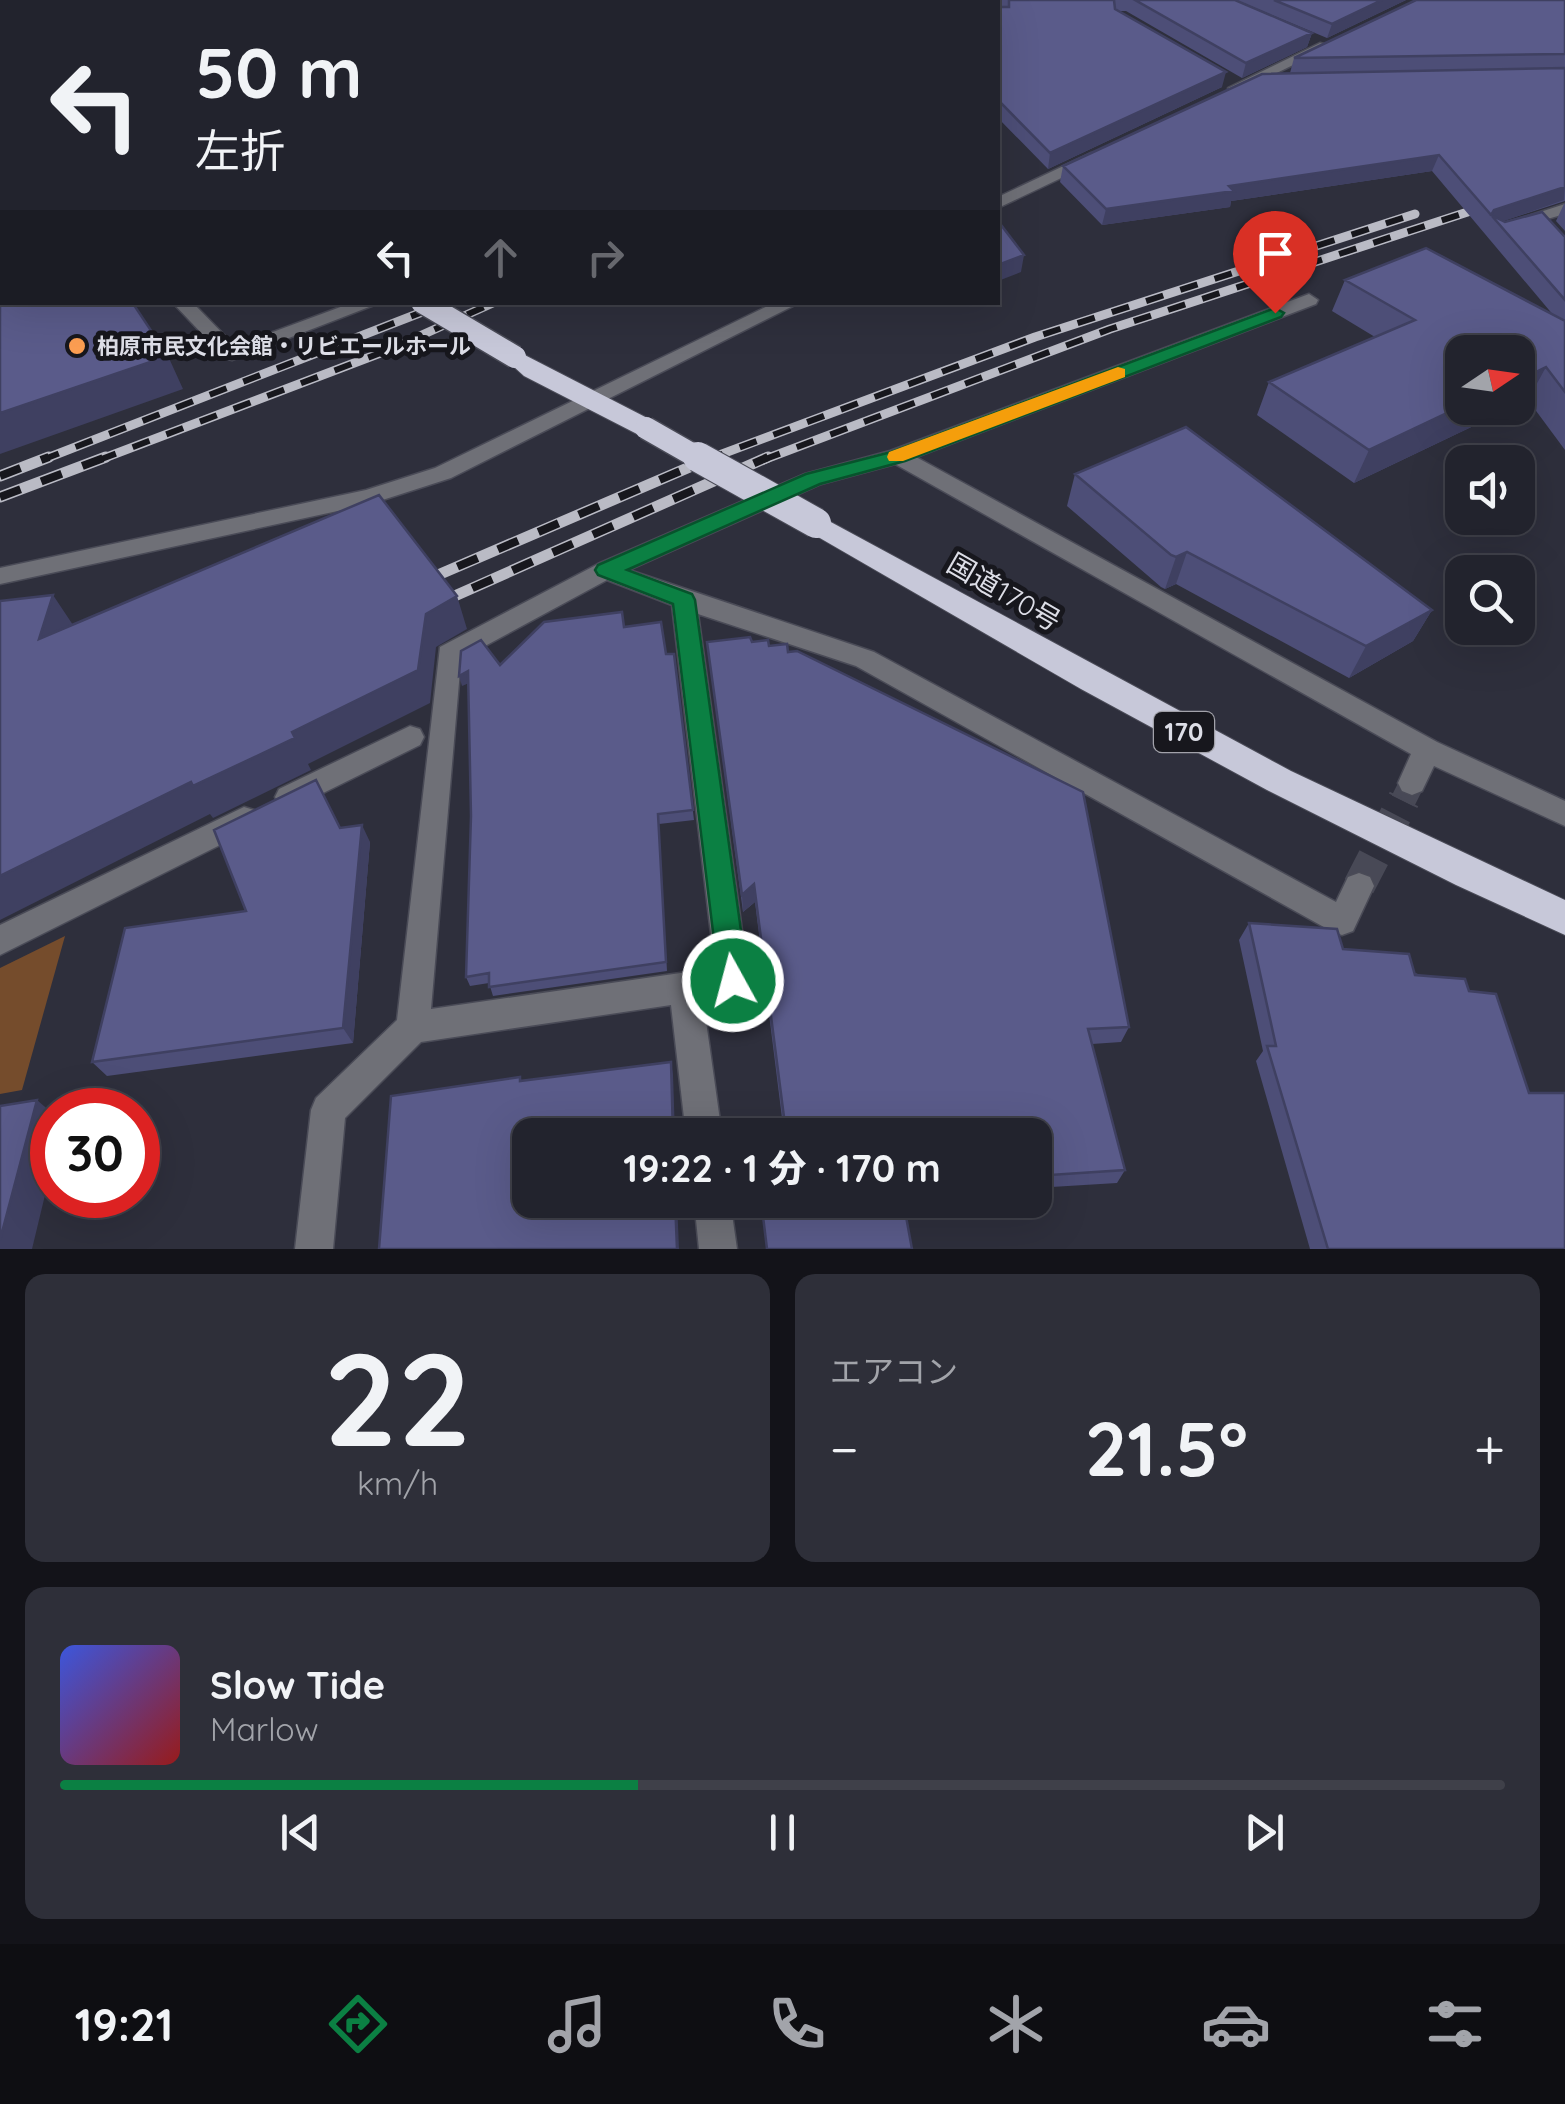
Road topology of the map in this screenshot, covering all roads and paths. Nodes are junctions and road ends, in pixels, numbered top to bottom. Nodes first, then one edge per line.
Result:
1 (1308, 38) edge
2 (1343, 38) edge
3 (1326, 46) junction
4 (1222, 76) edge
5 (1287, 82) edge
6 (1243, 84) junction
7 (1222, 94) edge
8 (1104, 151) edge
9 (1000, 202) edge
10 (1565, 209) edge
11 (1538, 217) junction
12 (1496, 230) edge
13 (1556, 237) edge
14 (1310, 300) dead end
15 (184, 305) edge
16 (365, 305) edge
17 (427, 305) edge
18 (786, 305) edge
19 (593, 402) junction
20 (898, 456) junction
21 (606, 570) junction
22 (0, 576) edge
23 (684, 600) junction
24 (410, 737) dead end
25 (1428, 750) junction
26 (1412, 782) tunnel mouth
27 (1565, 814) edge
28 (1359, 886) tunnel mouth
29 (1565, 918) edge
30 (0, 940) edge
31 (685, 988) junction
32 (414, 1027) junction
33 (702, 1118) edge
34 (714, 1218) edge
35 (314, 1249) edge
36 (718, 1249) edge

1 - 3 street
2 - 3 street
3 - 6 street
4 - 6 street
5 - 6 street
6 - 7 street
8 - 9 street
10 - 11 street
11 - 12 street
11 - 13 street
14 - 20 street
15 - 16 street
17 - 19 highway, 国道170号 / 170, bridge
18 - 19 street
19 - 22 street
19 - 29 highway, 国道170号 / 170, bridge
20 - 21 street
20 - 25 street
21 - 23 street
21 - 32 street
23 - 28 street
23 - 31 street
24 - 30 street
25 - 26 street
25 - 27 street
31 - 32 street
31 - 33 street
32 - 35 street
34 - 36 street

